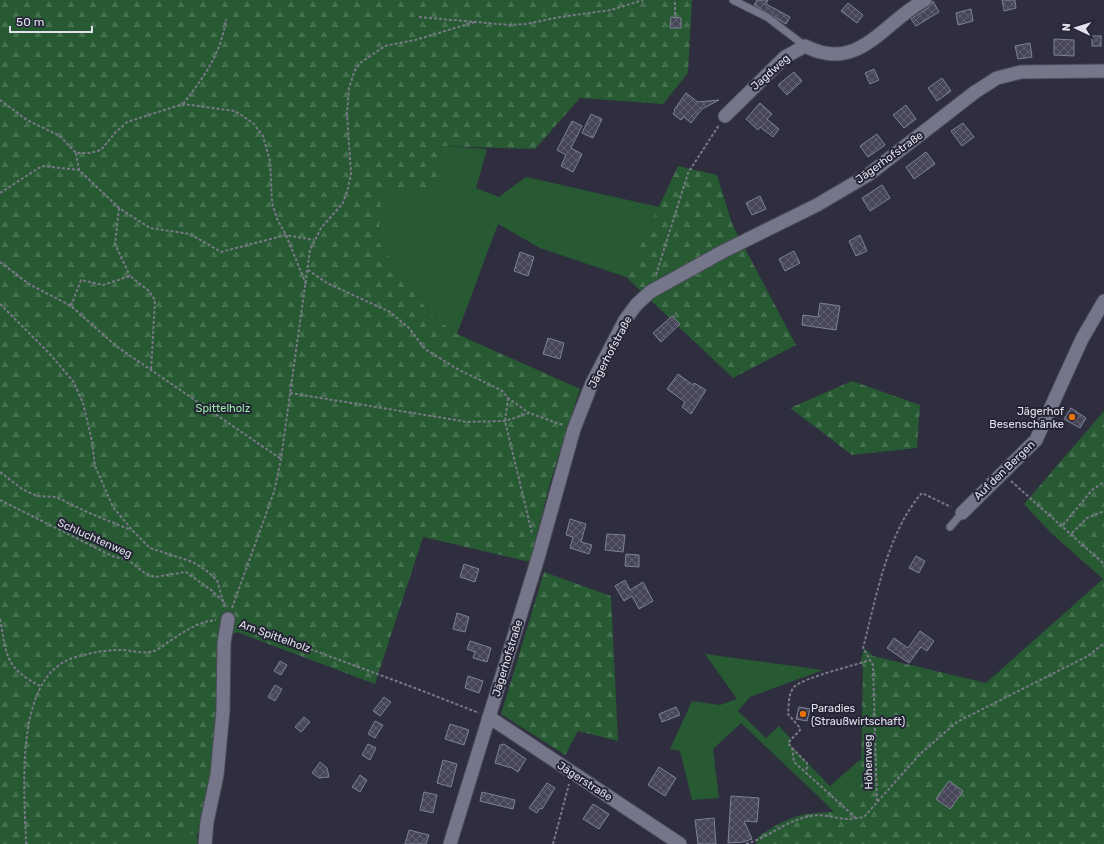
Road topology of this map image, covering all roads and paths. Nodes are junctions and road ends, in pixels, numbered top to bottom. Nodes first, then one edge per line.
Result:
1 (643, 0) edge
2 (676, 0) edge
3 (733, 0) edge
4 (925, 0) edge
5 (675, 15) dead end
6 (419, 18) dead end
7 (226, 20) dead end
8 (475, 22) junction
9 (805, 46) junction
10 (1104, 71) edge
11 (0, 100) edge
12 (183, 104) junction
13 (725, 116) joint
14 (76, 153) junction
15 (79, 170) junction
16 (0, 193) edge
17 (119, 208) junction
18 (286, 235) junction
19 (314, 240) junction
20 (0, 262) edge
21 (308, 270) junction
22 (130, 276) junction
23 (306, 284) junction
24 (650, 292) junction
25 (1104, 301) edge
26 (0, 304) edge
27 (71, 306) junction
28 (151, 371) junction
29 (290, 393) junction
30 (508, 398) junction
31 (529, 413) junction
32 (505, 421) junction
33 (574, 429) junction
34 (280, 459) junction
35 (0, 472) edge
36 (1002, 473) junction
37 (1104, 482) edge
38 (0, 500) edge
39 (1104, 511) edge
40 (962, 513) junction
41 (1063, 525) junction
42 (950, 528) dead end
43 (132, 530) junction
44 (1072, 533) junction
45 (533, 535) dead end
46 (1104, 564) edge
47 (223, 602) junction
48 (0, 619) edge
49 (228, 619) junction
50 (1104, 643) edge
51 (870, 660) junction
52 (40, 686) junction
53 (489, 718) junction
54 (792, 748) junction
55 (804, 771) junction
56 (572, 772) junction
57 (877, 801) junction
58 (856, 818) junction
59 (26, 844) edge
60 (205, 844) edge
61 (450, 844) edge
62 (552, 844) edge
63 (680, 844) edge
64 (746, 844) edge

1 - 8 path
2 - 5 path
3 - 9 lane
4 - 9 street
6 - 8 path
7 - 12 path
8 - 19 path
9 - 13 street, Jagdweg
10 - 24 street, Jägerhofstraße
11 - 14 path
12 - 14 path
12 - 18 path
13 - 24 path
14 - 15 path
15 - 16 path
15 - 17 path
17 - 18 path
17 - 22 path
18 - 19 path
18 - 23 path
19 - 21 path
20 - 27 path
21 - 23 path
21 - 30 path
22 - 27 path
22 - 28 path
23 - 29 path
24 - 33 street, Jägerhofstraße
25 - 36 street, Auf den Bergen
26 - 43 path
27 - 28 path
28 - 34 path
29 - 32 path
29 - 34 path
30 - 31 path
30 - 32 path
31 - 32 path
31 - 33 path
32 - 45 path
33 - 53 street, Jägerhofstraße
34 - 49 path
35 - 43 path
36 - 40 street, Auf den Bergen
36 - 41 path
37 - 41 path
38 - 47 path, Schluchtenweg
39 - 44 path
40 - 42 lane, Auf den Bergen
40 - 51 path, Höhenweg
41 - 44 path
43 - 47 path
44 - 46 path
47 - 49 path
48 - 52 path
49 - 52 path
49 - 53 path, Am Spittelholz
49 - 60 street, Am Spittelholz
50 - 57 path
51 - 54 path
51 - 57 path, Höhenweg
52 - 59 path
53 - 56 street, Jägerstraße
53 - 61 street, Jägerhofstraße
54 - 55 path
54 - 55 path
55 - 58 path
56 - 62 path
56 - 63 street, Jägerstraße
57 - 58 path, Höhenweg
58 - 64 path

